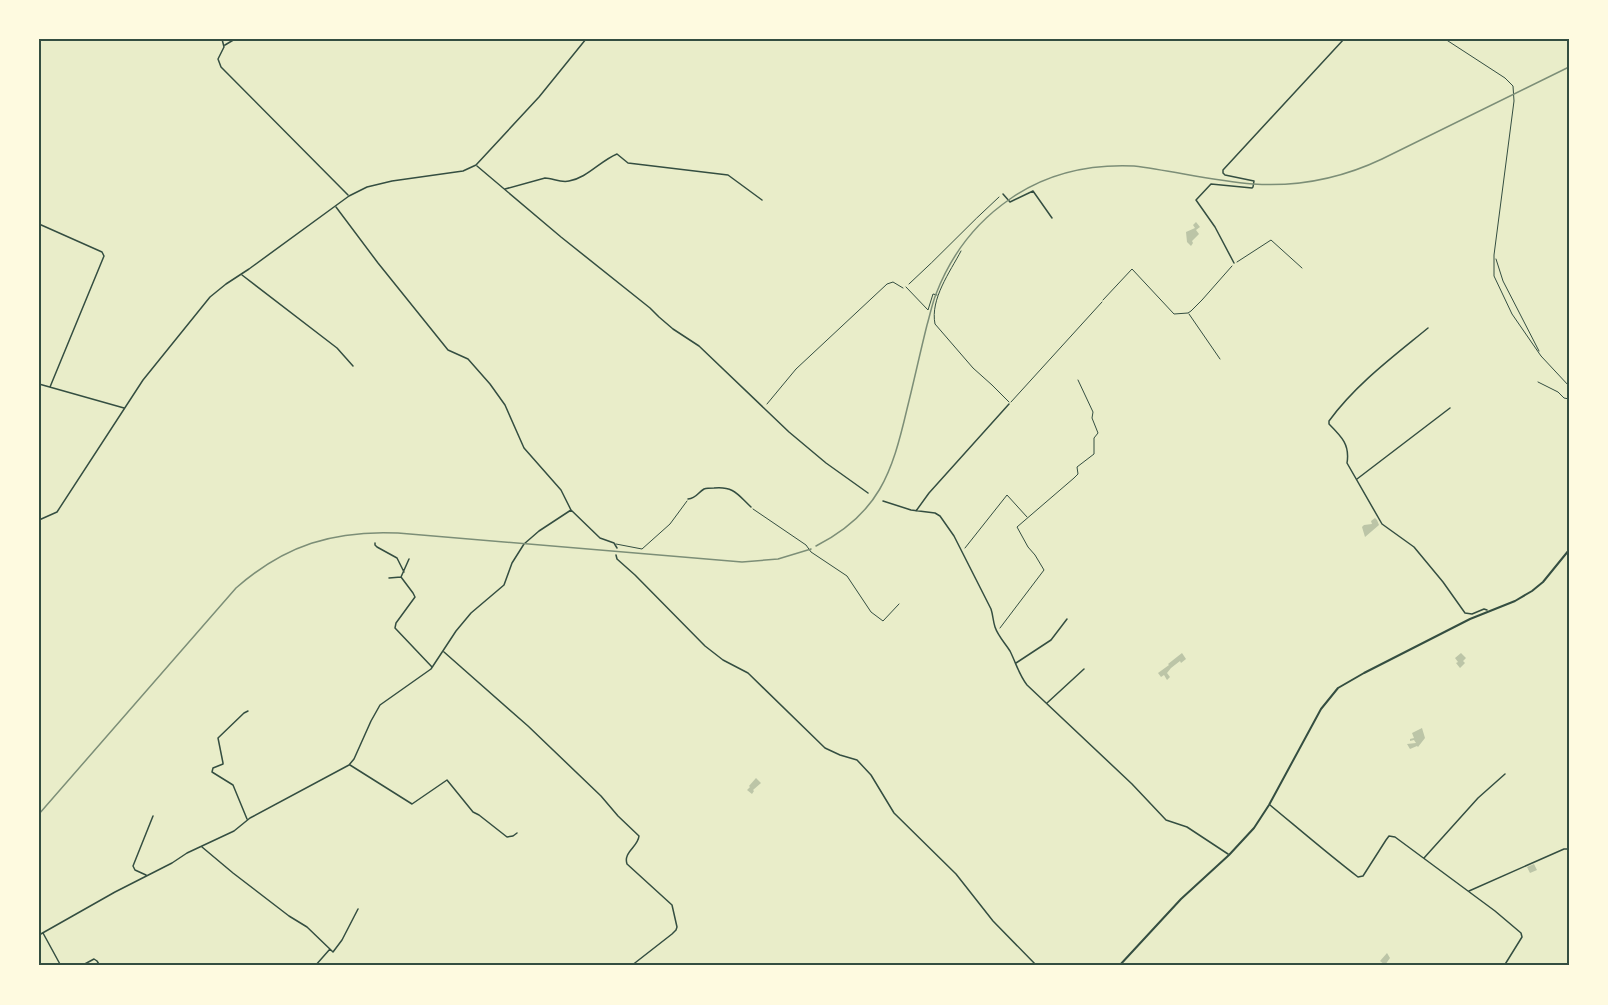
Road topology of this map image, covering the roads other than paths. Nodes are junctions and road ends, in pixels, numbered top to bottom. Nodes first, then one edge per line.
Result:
1 (222, 39) edge
2 (235, 39) edge
3 (586, 39) edge
4 (1344, 39) edge
5 (224, 45) junction
6 (476, 165) junction
7 (505, 189) junction
8 (1003, 194) road end
9 (349, 196) junction
10 (762, 200) dead end
11 (335, 206) junction
12 (1052, 218) dead end
13 (39, 224) edge
14 (961, 251) dead end
15 (1234, 263) road end
16 (241, 274) junction
17 (906, 287) road end
18 (939, 296) junction
19 (1102, 302) road end
20 (1428, 328) dead end
21 (353, 366) dead end
22 (39, 384) edge
23 (50, 387) junction
24 (1010, 404) junction
25 (124, 408) junction
26 (1450, 408) dead end
27 (1357, 480) junction
28 (868, 493) dead end
29 (688, 499) joint
30 (884, 501) dead end
31 (751, 507) joint
32 (571, 510) junction
33 (916, 511) junction
34 (39, 520) edge
35 (375, 543) dead end
36 (616, 544) junction
37 (617, 548) dead end
38 (1569, 550) edge
39 (616, 555) dead end
40 (409, 559) dead end
41 (404, 572) junction
42 (401, 577) junction
43 (389, 578) dead end
44 (900, 604) dead end
45 (1487, 610) junction
46 (1067, 619) dead end
47 (443, 651) junction
48 (1016, 664) junction
49 (433, 668) junction
50 (1084, 669) dead end
51 (1046, 704) junction
52 (248, 711) dead end
53 (349, 765) junction
54 (1505, 774) dead end
55 (1269, 805) junction
56 (153, 816) dead end
57 (247, 820) junction
58 (517, 833) dead end
59 (201, 846) junction
60 (1569, 849) edge
61 (1229, 855) junction
62 (1424, 858) junction
63 (147, 876) junction
64 (1468, 891) junction
65 (358, 909) dead end
66 (43, 933) junction
67 (39, 934) edge
68 (330, 949) junction
69 (61, 966) edge
70 (81, 966) edge
71 (100, 966) edge
72 (315, 966) edge
73 (631, 966) edge
74 (1037, 966) edge
75 (1119, 966) edge
76 (1504, 966) edge

1 - 5 street
2 - 5 street
3 - 6 street
4 - 15 street
5 - 9 street
6 - 7 street
6 - 9 street
7 - 10 street
7 - 28 street
8 - 12 street
9 - 11 street
11 - 16 street
11 - 32 street
13 - 23 street
14 - 18 lane
16 - 21 street
16 - 25 street
17 - 18 lane
18 - 24 lane
19 - 24 lane
20 - 27 street
22 - 23 street
23 - 25 street
24 - 33 street
25 - 34 street
26 - 27 street
27 - 45 street
29 - 31 street
29 - 36 lane
30 - 33 street
31 - 44 lane
32 - 36 street
32 - 47 street
33 - 48 street
35 - 41 street
36 - 37 street
38 - 45 main road
39 - 74 street
40 - 41 street
41 - 42 street
42 - 43 street
42 - 49 street
45 - 55 main road
46 - 48 street
47 - 49 street
47 - 73 street
48 - 51 street
49 - 53 street
50 - 51 street
51 - 61 street
52 - 57 street
53 - 57 street
53 - 58 street
54 - 62 street
55 - 61 main road
55 - 62 street
56 - 63 street
57 - 59 street
59 - 63 street
59 - 68 street
60 - 64 street
61 - 75 main road
62 - 64 street
63 - 66 street
64 - 76 street
65 - 68 street
66 - 67 street
66 - 69 street
68 - 72 street
70 - 71 street

